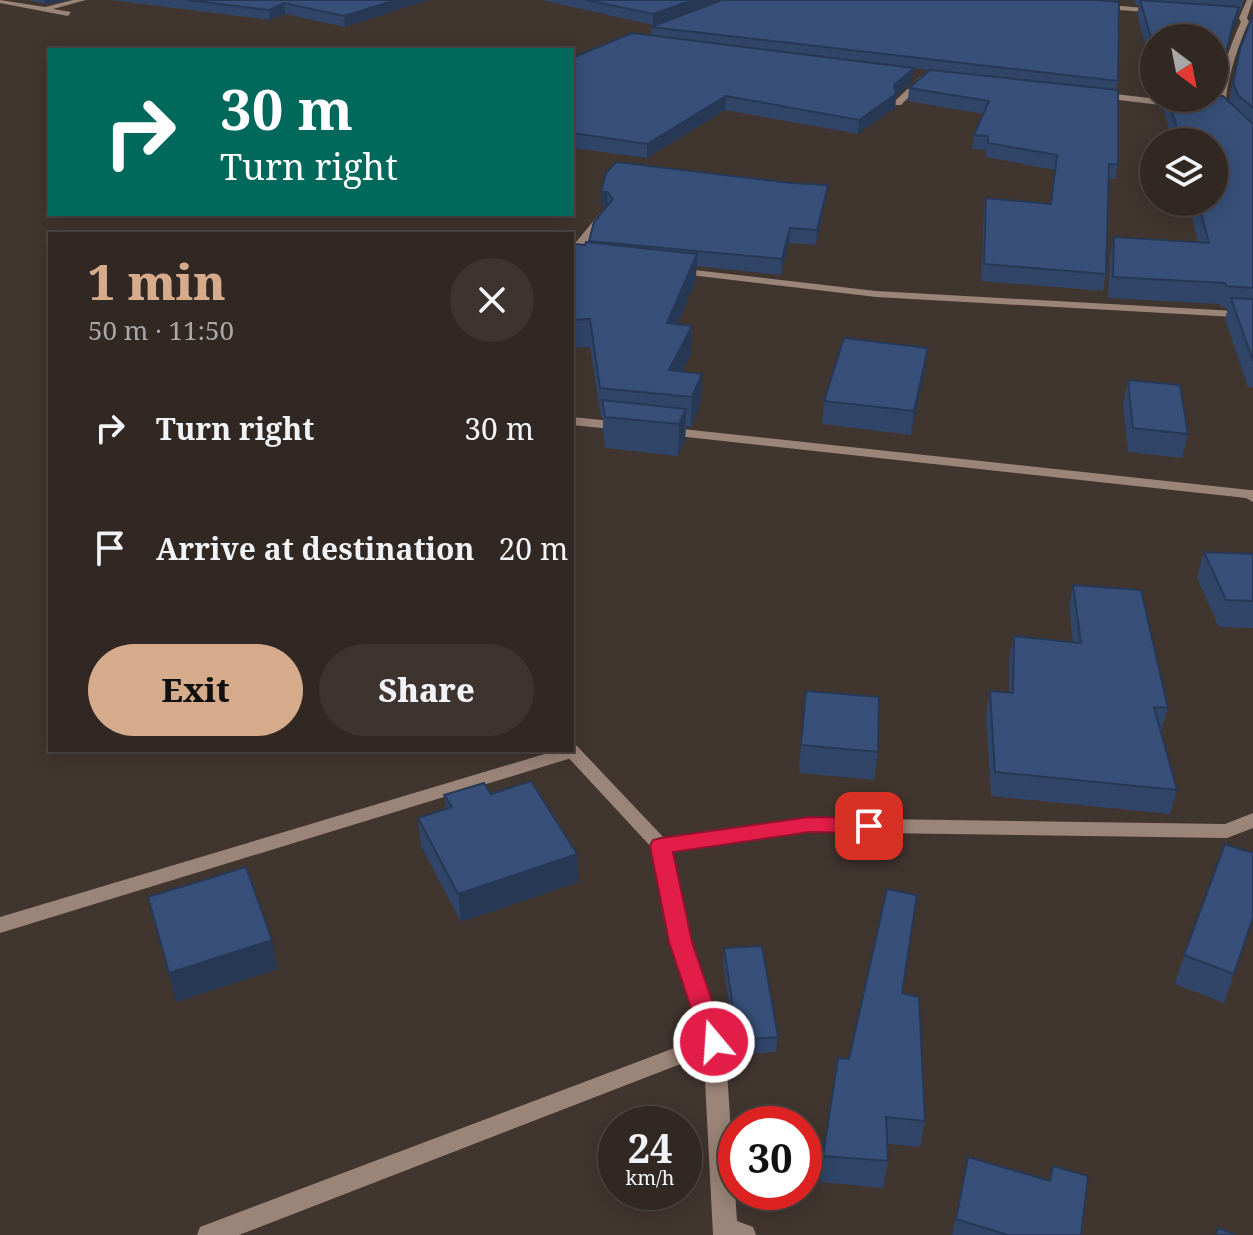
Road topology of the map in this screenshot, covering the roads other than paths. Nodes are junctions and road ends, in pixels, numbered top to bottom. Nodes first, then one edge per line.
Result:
1 (82, 0) edge
2 (1251, 0) edge
3 (0, 1) edge
4 (1081, 5) edge
5 (44, 9) junction
6 (1172, 12) edge
7 (68, 14) dead end
8 (1228, 17) edge
9 (1247, 21) edge
10 (909, 75) edge
11 (925, 77) junction
12 (941, 78) edge
13 (1228, 82) edge
14 (1082, 94) edge
15 (1140, 100) edge
16 (898, 103) edge
17 (1226, 112) edge
18 (1253, 139) edge
19 (606, 212) edge
20 (574, 254) edge
21 (574, 258) edge
22 (586, 261) edge
23 (659, 269) edge
24 (1253, 315) edge
25 (574, 421) edge
26 (635, 428) edge
27 (651, 429) edge
28 (1253, 498) edge
29 (569, 752) edge
30 (573, 752) edge
31 (1253, 820) edge
32 (661, 846) junction
33 (0, 925) edge
34 (714, 1042) junction
35 (732, 1233) edge
36 (209, 1235) edge

1 - 5 street
2 - 9 street
3 - 5 street
4 - 6 street
5 - 7 street
8 - 9 street
9 - 13 street
10 - 11 street
11 - 12 street
11 - 16 street
14 - 15 street
17 - 18 street
19 - 20 street
21 - 22 street
23 - 24 street
25 - 26 street
27 - 28 street
29 - 33 street
30 - 32 street
31 - 32 street
32 - 34 street
34 - 35 street
34 - 36 street

